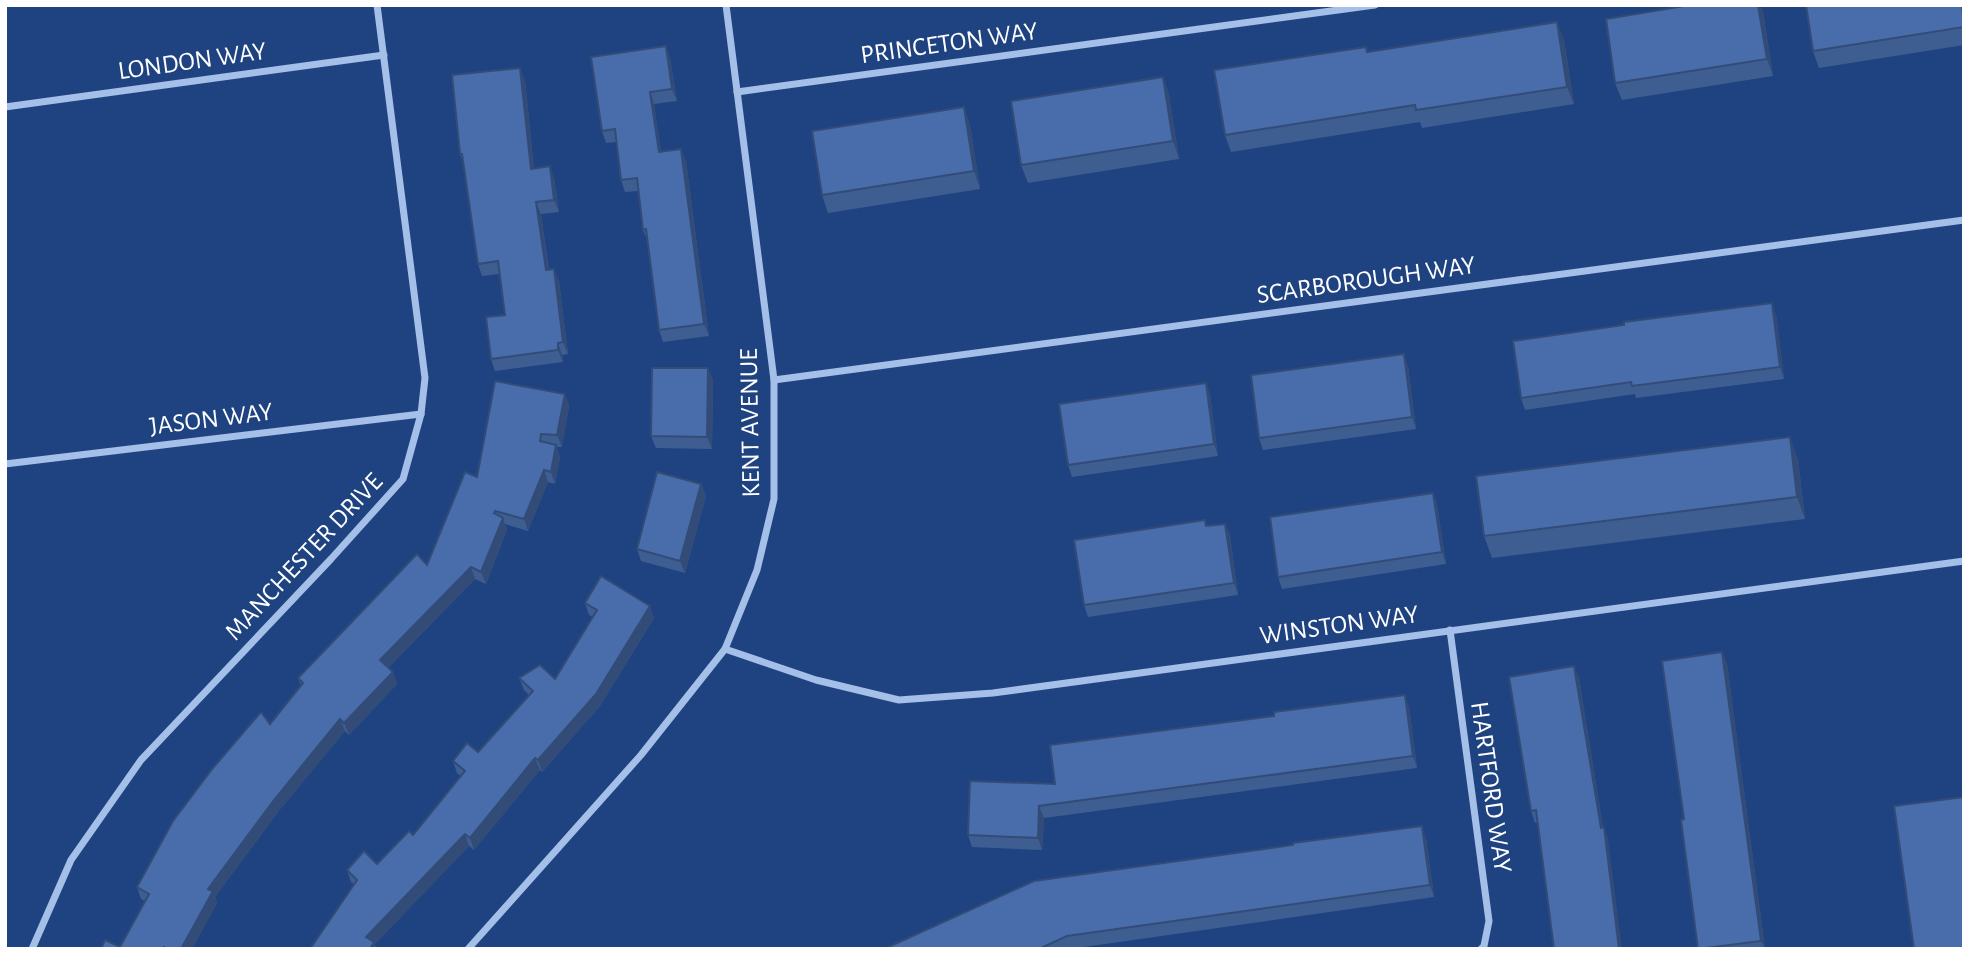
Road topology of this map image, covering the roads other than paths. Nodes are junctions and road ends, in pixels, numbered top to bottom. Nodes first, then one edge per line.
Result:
1 (377, 5) edge
2 (726, 5) edge
3 (1375, 5) edge
4 (384, 55) junction
5 (737, 92) junction
6 (5, 107) edge
7 (1964, 220) edge
8 (774, 380) junction
9 (421, 414) junction
10 (5, 464) edge
11 (1964, 561) edge
12 (1450, 630) junction
13 (725, 649) junction
14 (32, 949) edge
15 (468, 949) edge
16 (1481, 949) edge

1 - 4 street, MANCHESTER DRIVE
2 - 5 street, KENT AVENUE
3 - 5 street, PRINCETON WAY
4 - 6 street, LONDON WAY
4 - 9 street, MANCHESTER DRIVE
5 - 8 street, KENT AVENUE
7 - 8 street, SCARBOROUGH WAY
8 - 13 street, KENT AVENUE
9 - 10 street, JASON WAY
9 - 14 street, MANCHESTER DRIVE
11 - 12 street, WINSTON WAY
12 - 13 street, WINSTON WAY
12 - 16 street, HARTFORD WAY
13 - 15 street, KENT AVENUE

